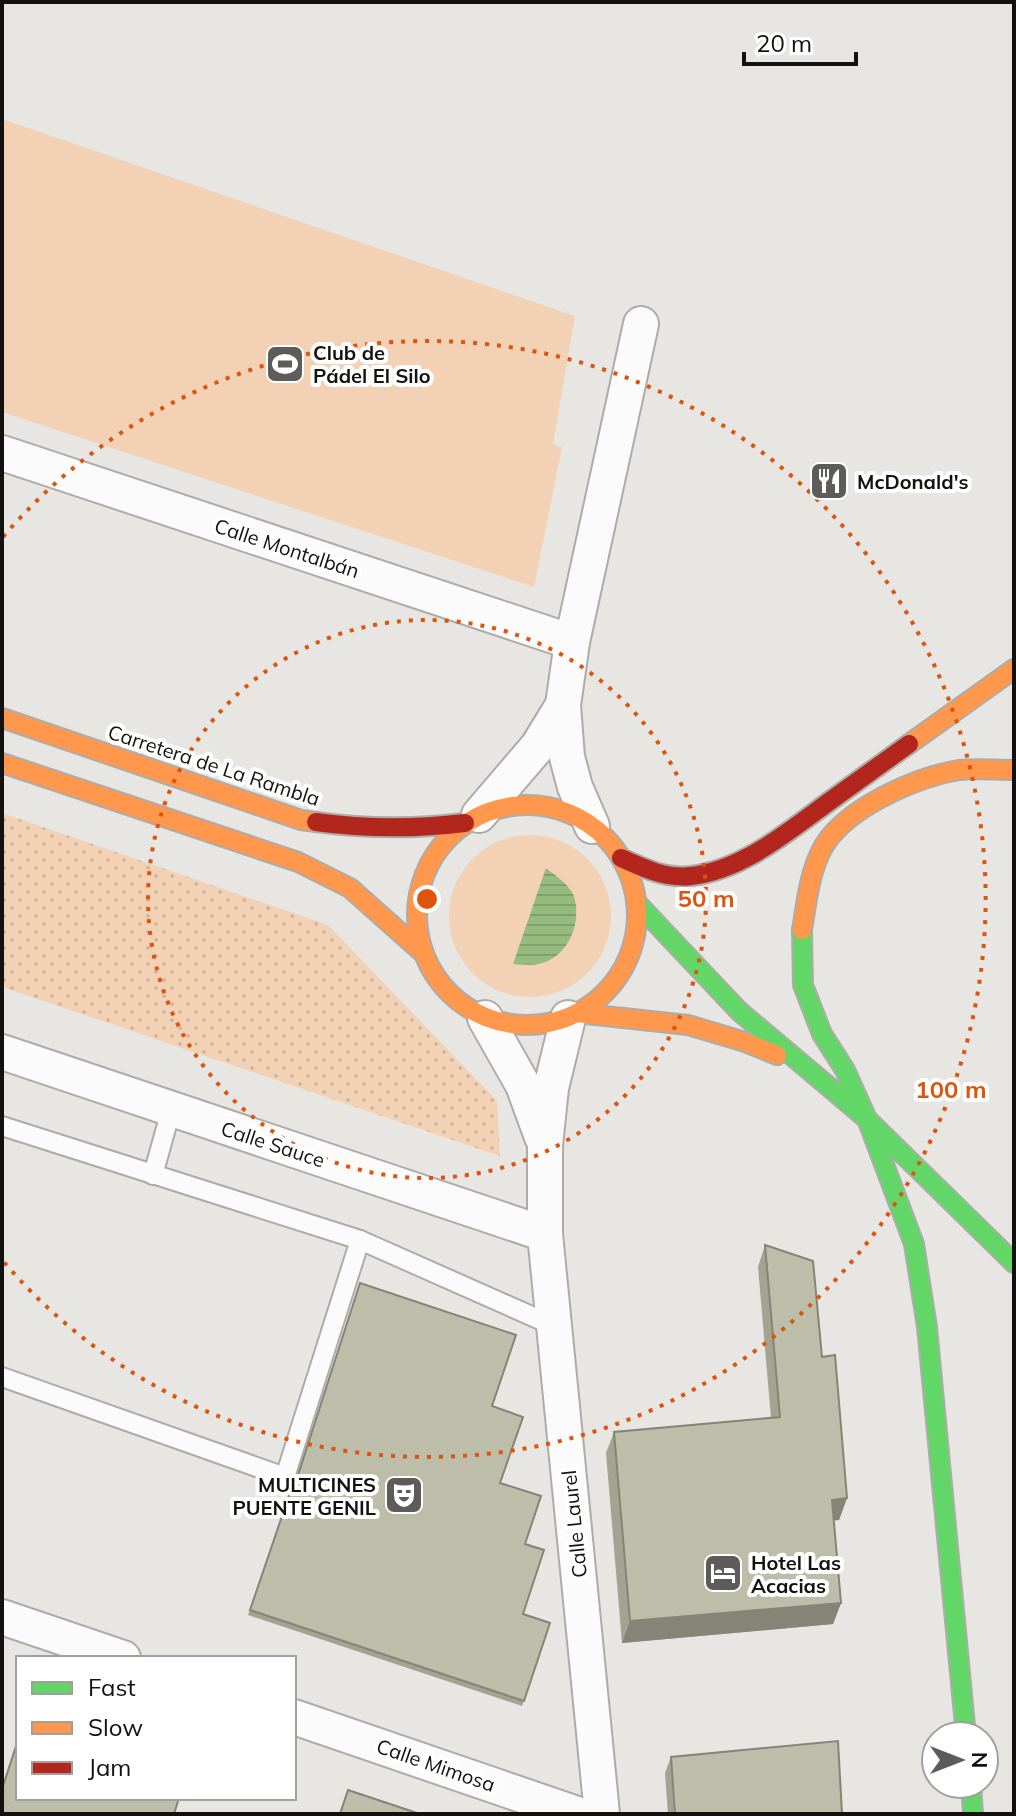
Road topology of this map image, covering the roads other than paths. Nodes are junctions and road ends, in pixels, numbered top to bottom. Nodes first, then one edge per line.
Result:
1 (641, 324) dead end
2 (2, 453) edge
3 (572, 642) junction
4 (1014, 669) edge
5 (563, 705) junction
6 (2, 718) edge
7 (2, 763) edge
8 (1014, 770) edge
9 (472, 819) junction
10 (592, 826) junction
11 (621, 858) junction
12 (636, 902) junction
13 (422, 952) junction
14 (573, 1016) junction
15 (485, 1018) junction
16 (2, 1052) edge
17 (802, 1065) junction
18 (171, 1110) junction
19 (867, 1119) junction
20 (2, 1126) edge
21 (545, 1145) junction
22 (153, 1175) junction
23 (545, 1234) junction
24 (360, 1240) junction
25 (1014, 1263) edge
26 (554, 1326) junction
27 (2, 1377) edge
28 (2, 1617) edge
29 (117, 1656) edge
30 (296, 1718) edge
31 (964, 1720) edge
32 (577, 1814) edge
33 (602, 1814) edge

1 - 3 street
2 - 3 street, Calle Montalbán
3 - 5 street
4 - 11 main road
5 - 9 street
5 - 10 street
6 - 9 main road, Carretera de La Rambla
7 - 13 main road
8 - 19 main road
9 - 10 main road
9 - 13 main road
10 - 11 main road
11 - 12 main road
12 - 14 main road
12 - 17 main road
13 - 15 main road
14 - 15 main road
14 - 17 main road
14 - 21 street
15 - 21 street
16 - 18 street, Calle Sauce
17 - 19 main road
18 - 22 lane
18 - 23 street, Calle Sauce
19 - 25 main road
19 - 31 main road
20 - 22 lane
21 - 23 street, Calle Laurel
22 - 24 lane
23 - 26 street, Calle Laurel
24 - 26 lane
24 - 27 lane
26 - 33 street, Calle Laurel
28 - 29 street
30 - 32 street, Calle Mimosa

